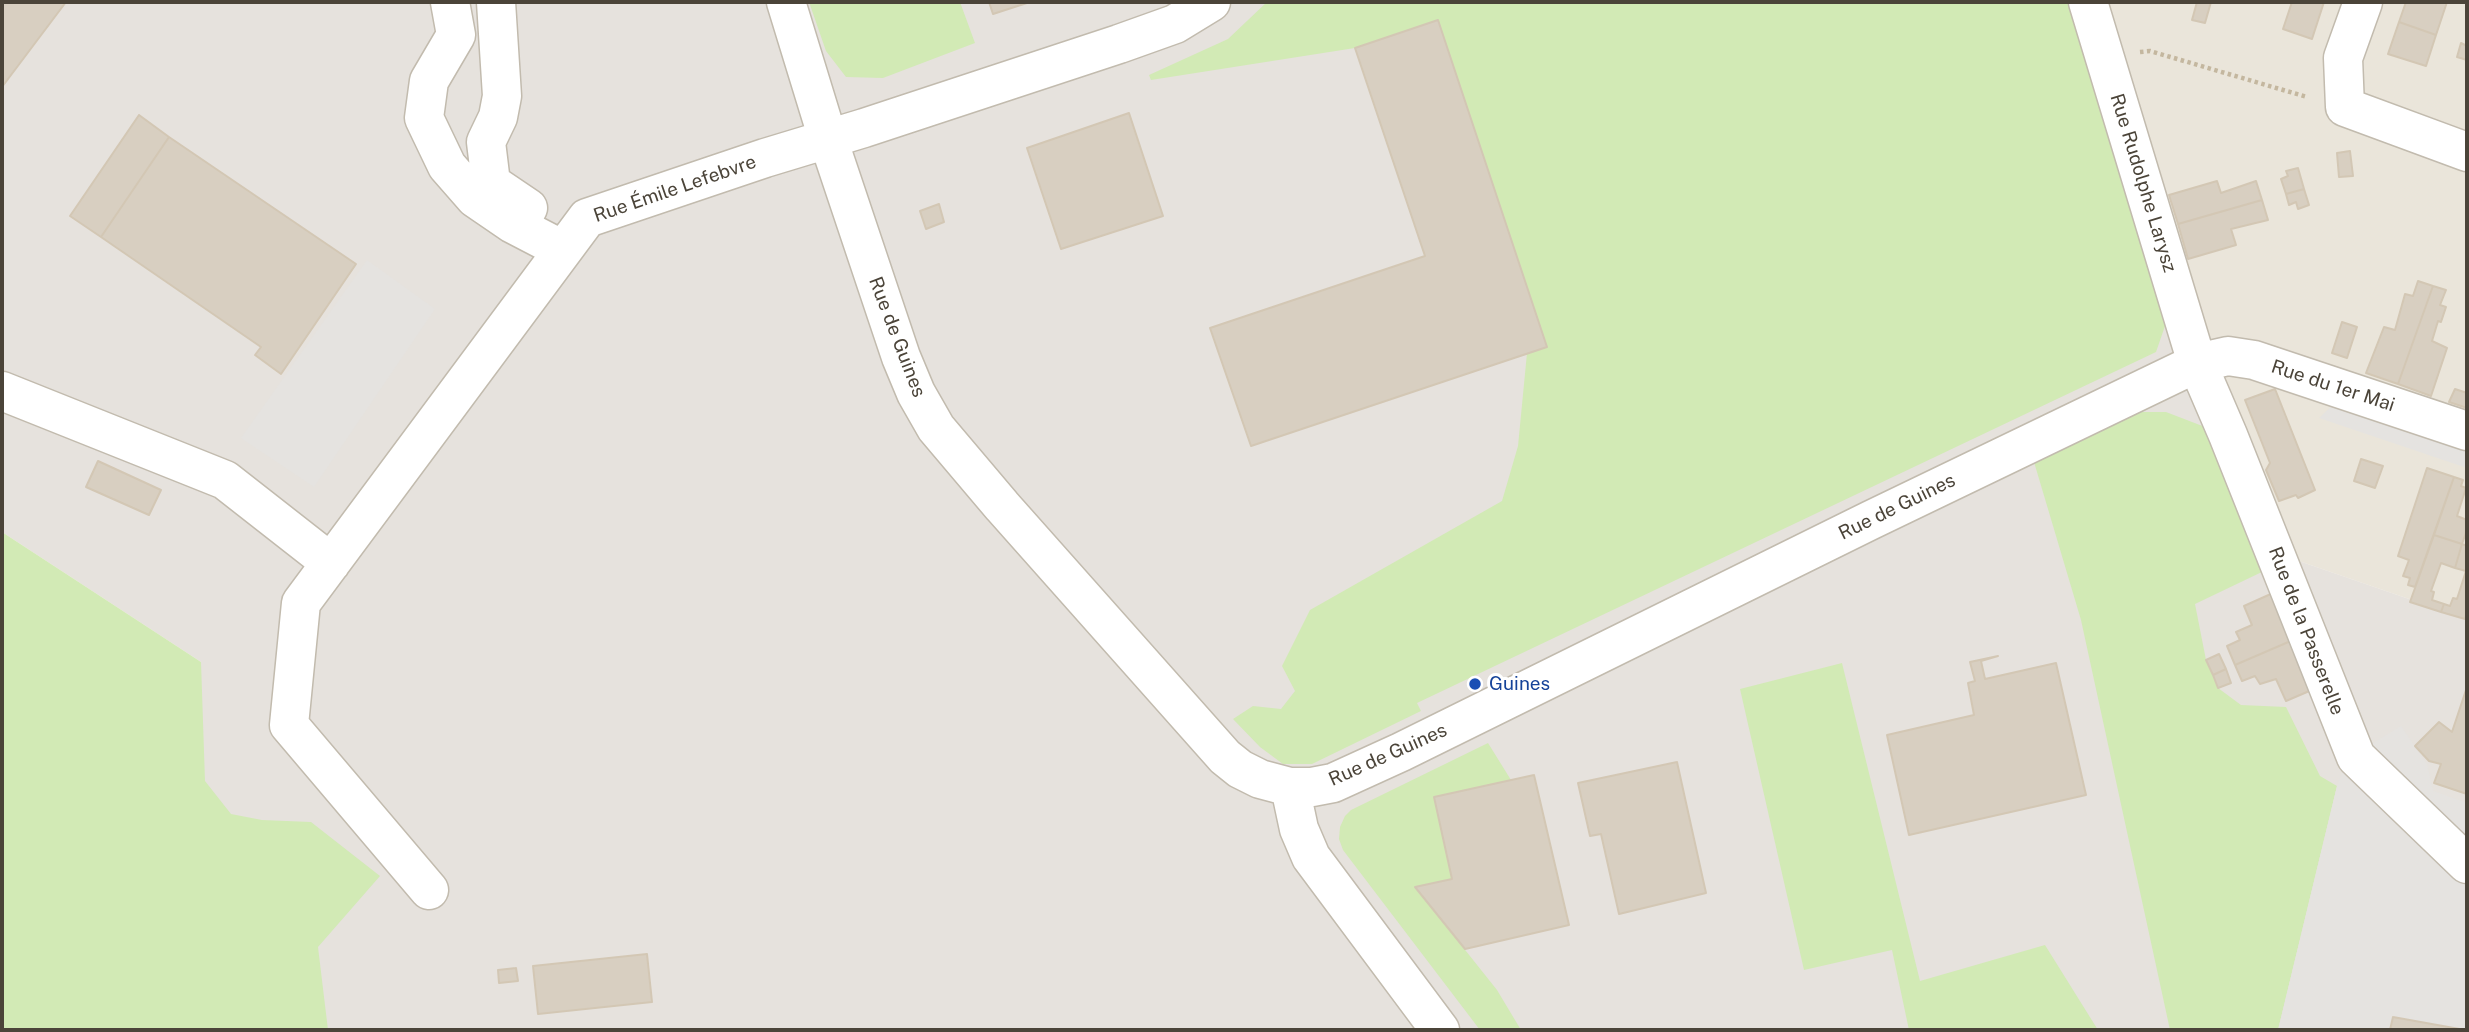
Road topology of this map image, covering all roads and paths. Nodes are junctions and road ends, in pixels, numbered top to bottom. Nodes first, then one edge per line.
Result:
1 (450, 2) edge
2 (496, 2) edge
3 (786, 2) edge
4 (1211, 2) edge
5 (2088, 2) edge
6 (2363, 2) edge
7 (2105, 57) junction
8 (2345, 107) junction
9 (828, 139) junction
10 (2467, 152) edge
11 (569, 243) junction
12 (2197, 363) junction
13 (2, 391) edge
14 (2467, 431) edge
15 (331, 563) junction
16 (1290, 788) junction
17 (2467, 864) edge
18 (429, 890) dead end
19 (1440, 1030) edge

1 - 11 street
2 - 11 street
3 - 9 street, Rue de Guines
4 - 9 street, Rue Émile Lefebvre
5 - 7 street, Rue Rudolphe Larysz
6 - 8 street
7 - 8 path
7 - 12 street, Rue Rudolphe Larysz
8 - 10 street
9 - 11 street, Rue Émile Lefebvre
9 - 16 street, Rue de Guines
11 - 15 street, Rue Émile Lefebvre
12 - 14 street, Rue du 1er Mai
12 - 16 street, Rue de Guines
12 - 17 street, Rue de la Passerelle
13 - 15 street
15 - 18 street, Rue Émile Lefebvre
16 - 19 street

